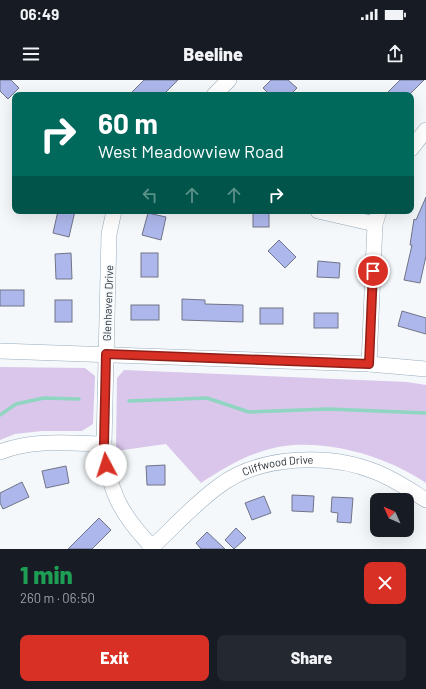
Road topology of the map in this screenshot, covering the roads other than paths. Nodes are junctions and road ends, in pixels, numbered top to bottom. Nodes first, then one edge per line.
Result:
1 (229, 80) edge
2 (217, 92) edge
3 (426, 130) edge
4 (414, 145) edge
5 (113, 214) edge
6 (343, 214) edge
7 (377, 218) edge
8 (0, 351) edge
9 (106, 354) junction
10 (369, 364) junction
11 (426, 369) edge
12 (104, 444) junction
13 (0, 452) edge
14 (426, 500) edge
15 (152, 548) edge

1 - 2 street
3 - 4 street
5 - 9 street, Glenhaven Drive
6 - 7 street
7 - 10 street
8 - 9 street
9 - 10 street
9 - 12 street, Glenhaven Drive
10 - 11 street
12 - 13 street
12 - 15 street, Glenhaven Drive
14 - 15 street, Cliffwood Drive

